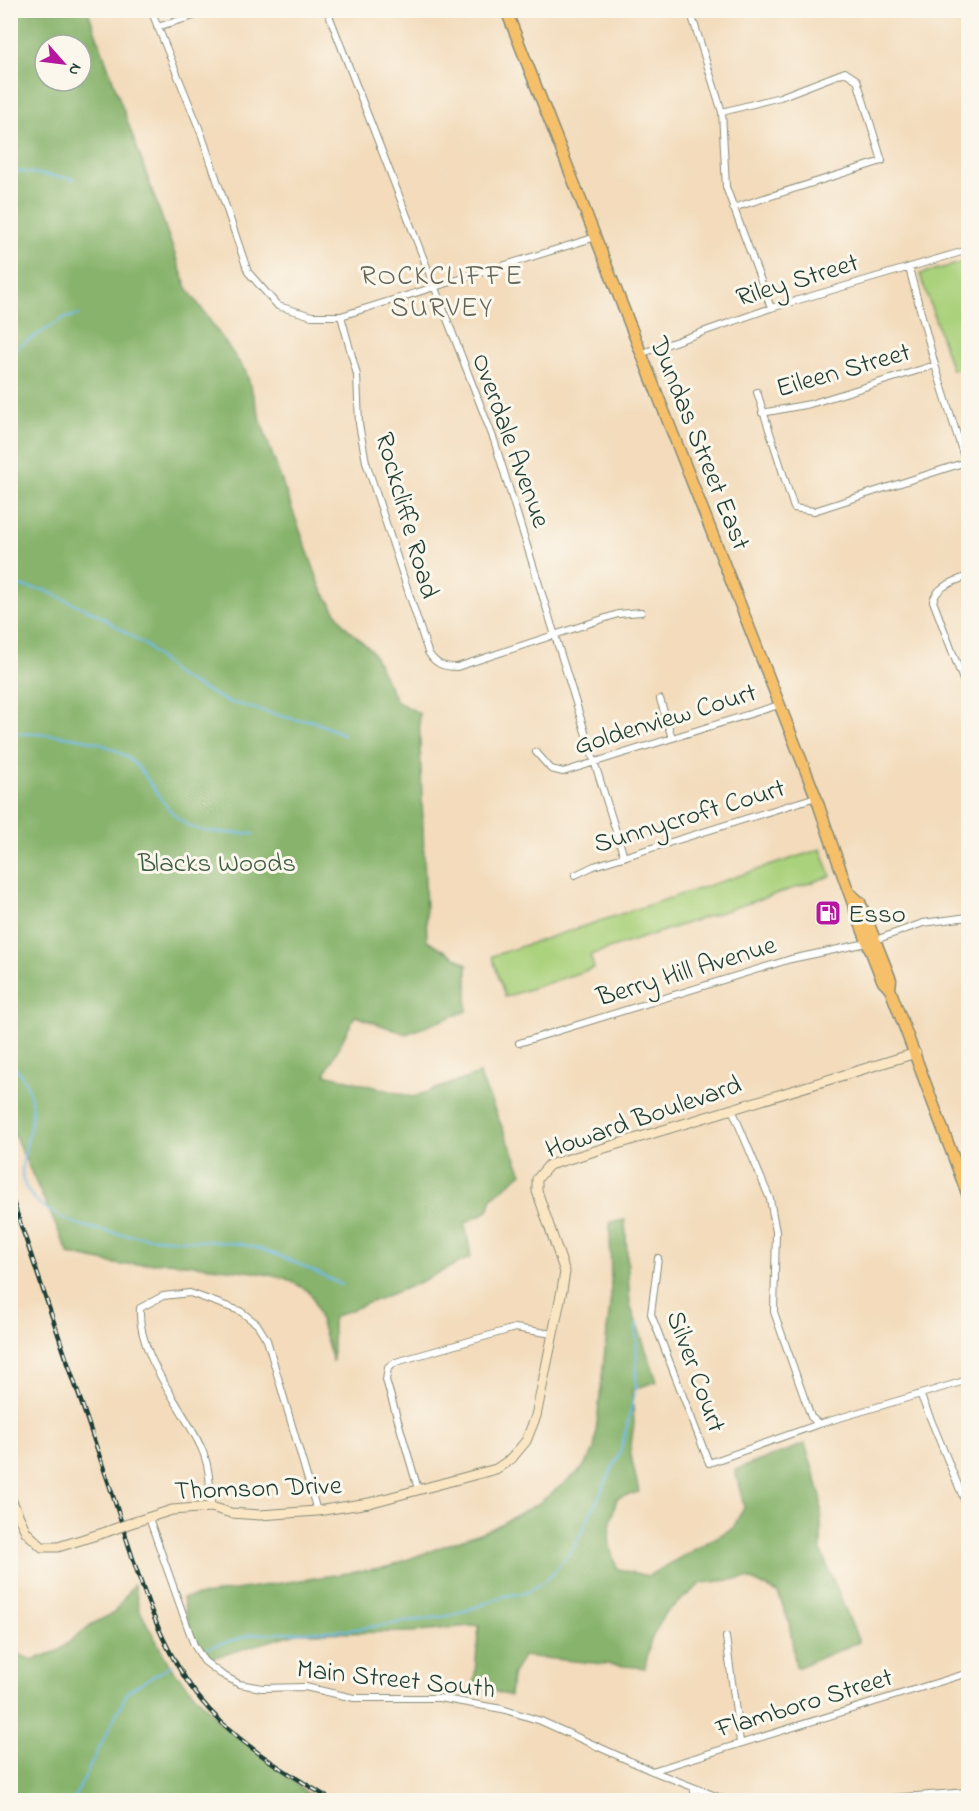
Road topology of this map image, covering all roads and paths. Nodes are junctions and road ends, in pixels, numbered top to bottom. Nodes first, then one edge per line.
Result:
1 (151, 10) edge
2 (214, 10) edge
3 (327, 10) edge
4 (506, 10) edge
5 (690, 10) edge
6 (157, 27) junction
7 (722, 112) junction
8 (733, 208) junction
9 (596, 237) junction
10 (969, 250) edge
11 (909, 268) junction
12 (433, 288) junction
13 (771, 308) junction
14 (341, 316) junction
15 (640, 354) junction
16 (935, 364) junction
17 (757, 392) dead end
18 (762, 413) junction
19 (966, 462) junction
20 (969, 470) edge
21 (969, 576) edge
22 (641, 612) dead end
23 (556, 635) junction
24 (969, 693) edge
25 (660, 699) dead end
26 (779, 705) junction
27 (672, 738) junction
28 (536, 752) dead end
29 (594, 762) junction
30 (816, 797) junction
31 (624, 857) junction
32 (575, 875) dead end
33 (969, 917) edge
34 (871, 941) junction
35 (519, 1043) dead end
36 (916, 1053) junction
37 (732, 1109) junction
38 (969, 1196) edge
39 (658, 1258) dead end
40 (553, 1334) junction
41 (969, 1380) edge
42 (921, 1396) junction
43 (819, 1424) junction
44 (418, 1489) junction
45 (10, 1497) edge
46 (369, 1503) joint
47 (211, 1507) junction
48 (969, 1509) edge
49 (317, 1511) junction
50 (149, 1518) junction
51 (726, 1636) dead end
52 (969, 1673) edge
53 (740, 1742) junction
54 (652, 1771) junction
55 (694, 1789) junction
56 (969, 1792) edge
57 (930, 1798) edge
58 (694, 1800) edge
59 (726, 1800) edge
60 (866, 1800) edge

1 - 6 street
2 - 6 street
3 - 12 street, Overdale Avenue
4 - 9 main road, Dundas Street East
5 - 7 street
6 - 14 street
7 - 8 street
7 - 8 street
8 - 13 street
9 - 12 street
9 - 15 main road, Dundas Street East
10 - 11 street, Riley Street
11 - 13 street, Riley Street
11 - 16 street
12 - 14 street
12 - 23 street, Overdale Avenue
13 - 15 street, Riley Street
14 - 23 street, Rockcliffe Road
15 - 26 main road, Dundas Street East
16 - 18 street, Eileen Street
16 - 19 street
17 - 18 street
18 - 19 street
19 - 20 street
21 - 24 street
22 - 23 street
23 - 29 street, Overdale Avenue
25 - 27 street
26 - 27 street, Goldenview Court
26 - 30 main road, Dundas Street East
27 - 29 street, Goldenview Court
28 - 29 street, Goldenview Court
29 - 31 street, Overdale Avenue
30 - 31 street, Sunnycroft Court
30 - 34 main road, Dundas Street East
31 - 32 street, Sunnycroft Court
33 - 34 street, Berry Hill Avenue
34 - 35 street, Berry Hill Avenue
34 - 36 main road, Dundas Street East
36 - 37 street, Howard Boulevard
36 - 38 main road, Dundas Street East
37 - 40 street, Howard Boulevard
37 - 43 street
39 - 43 street, Silver Court
40 - 44 street, Howard Boulevard
40 - 44 street
41 - 42 street
42 - 43 street
42 - 48 street
44 - 46 street, Howard Boulevard
45 - 50 street, Thomson Drive, bridge
46 - 49 street, Thomson Drive
47 - 49 street, Thomson Drive
47 - 49 street
47 - 50 street, Thomson Drive
50 - 54 street, Main Street South
51 - 53 street
52 - 53 street, Flamboro Street
53 - 54 street, Flamboro Street
54 - 55 street, Main Street South
55 - 58 street
55 - 59 street, Main Street South
56 - 57 street
57 - 60 street

